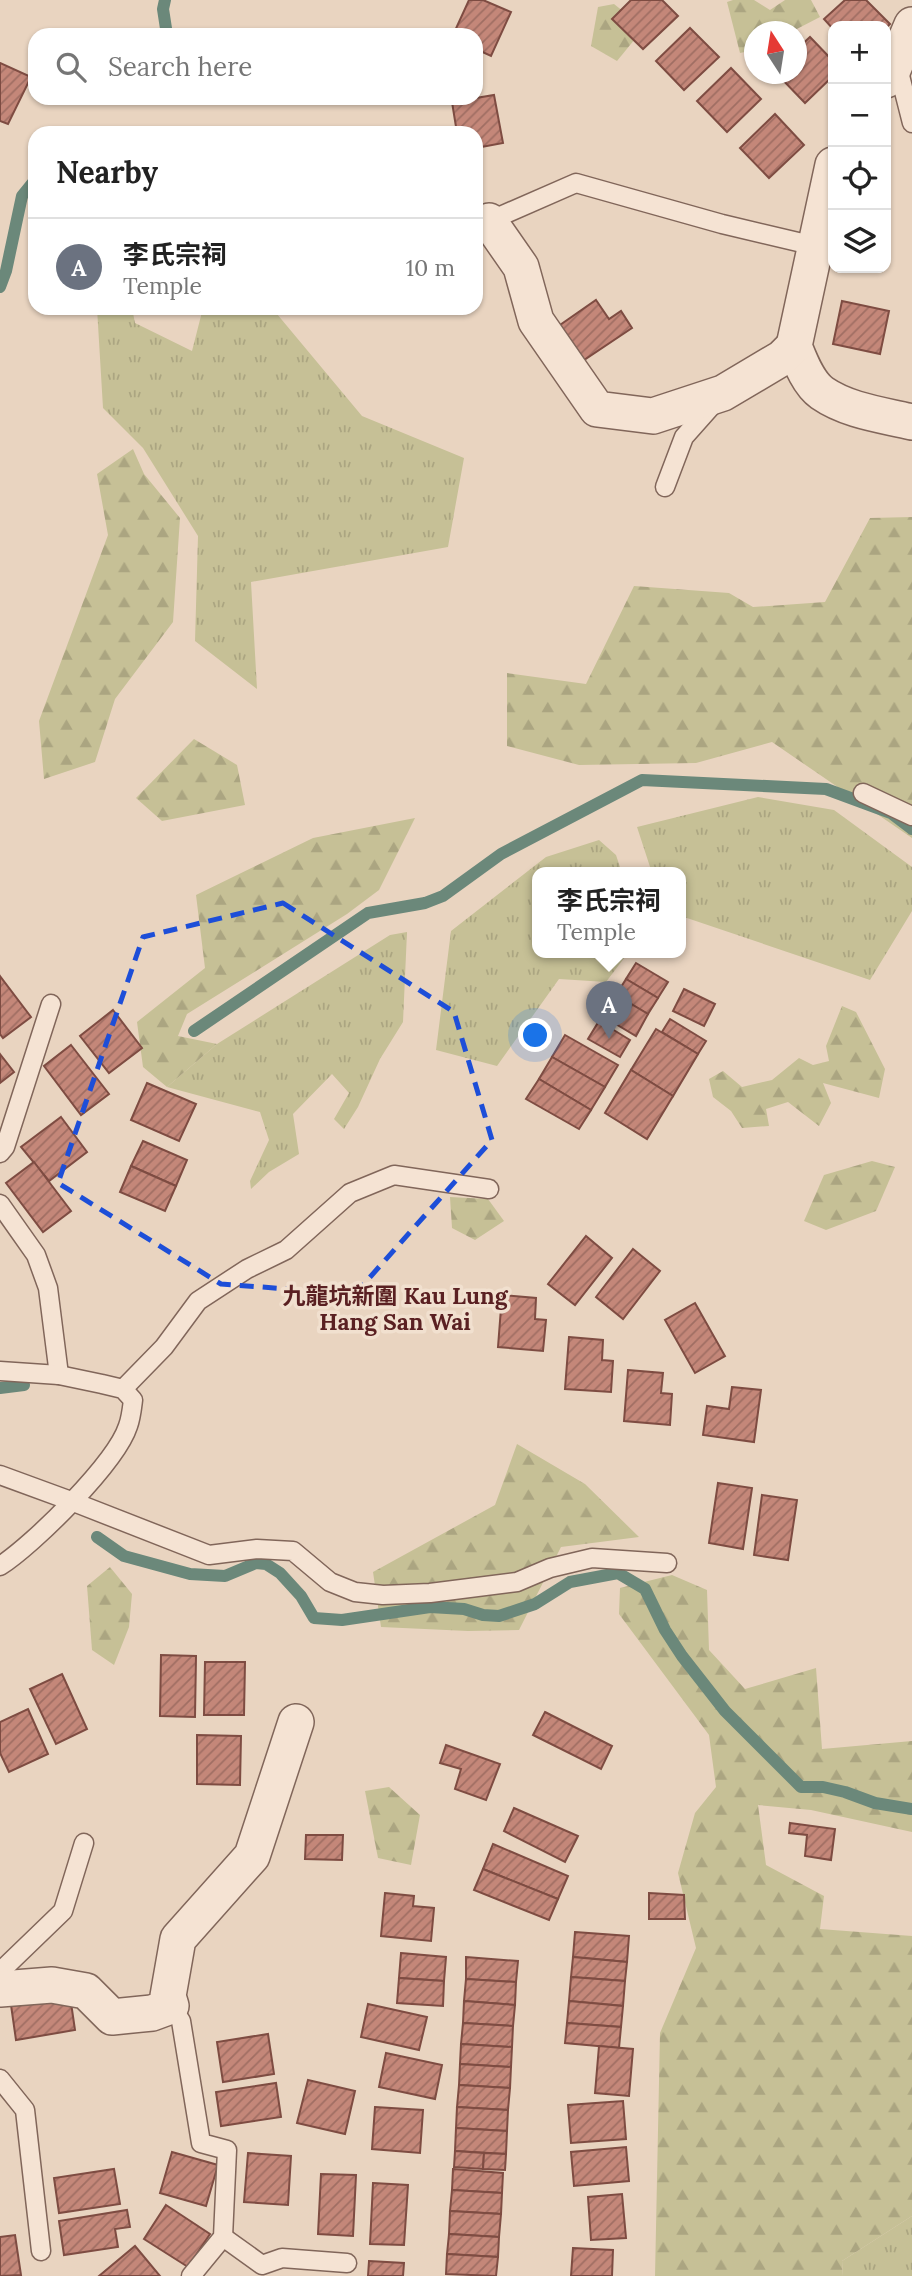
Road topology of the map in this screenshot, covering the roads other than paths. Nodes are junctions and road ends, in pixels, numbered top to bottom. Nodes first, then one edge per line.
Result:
1 (912, 24) edge
2 (891, 70) edge
3 (912, 123) edge
4 (828, 188) edge
5 (483, 216) edge
6 (483, 217) edge
7 (815, 246) junction
8 (794, 346) junction
9 (723, 393) junction
10 (912, 422) edge
11 (665, 487) dead end
12 (863, 793) dead end
13 (912, 816) edge
14 (51, 1004) dead end
15 (0, 1153) edge
16 (489, 1189) dead end
17 (0, 1204) edge
18 (0, 1371) edge
19 (59, 1375) junction
20 (123, 1389) junction
21 (0, 1475) edge
22 (71, 1501) junction
23 (667, 1563) dead end
24 (0, 1566) edge
25 (296, 1722) dead end
26 (84, 1843) dead end
27 (0, 1983) edge
28 (0, 1989) edge
29 (170, 2006) junction
30 (0, 2079) edge
31 (223, 2237) junction
32 (41, 2251) dead end
33 (347, 2263) dead end
34 (191, 2276) edge

1 - 2 street
2 - 3 lane
4 - 7 street
5 - 7 lane
6 - 9 street
7 - 8 street
8 - 9 street
8 - 10 street
9 - 11 lane
12 - 13 lane
14 - 15 lane
16 - 20 lane
17 - 19 lane
18 - 19 lane
19 - 20 lane
20 - 22 lane
21 - 22 lane
22 - 23 lane
22 - 24 lane
25 - 29 street
26 - 27 lane
28 - 29 street
29 - 31 lane
30 - 32 lane
31 - 33 lane
31 - 34 lane

